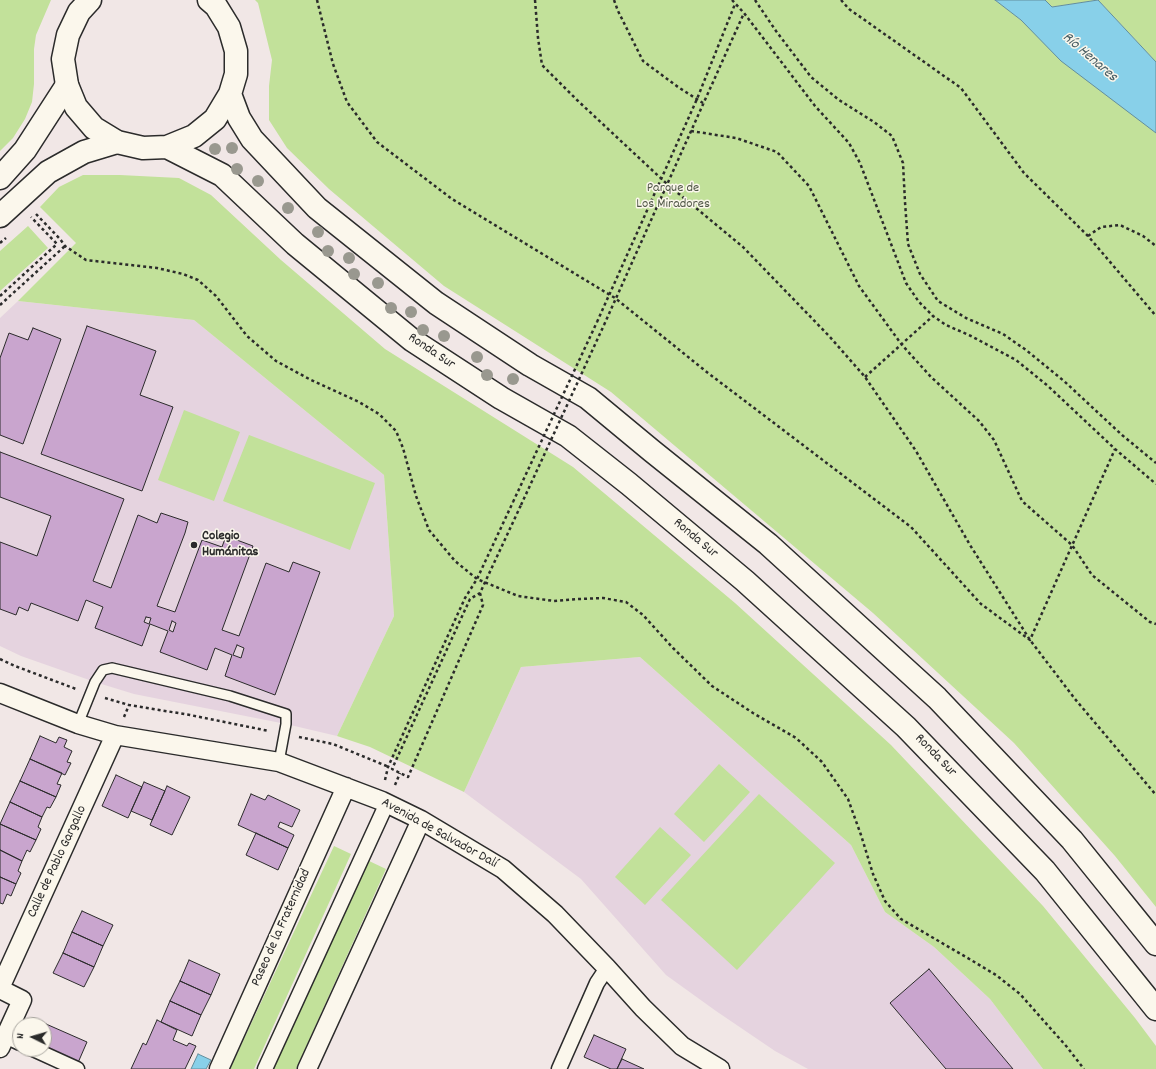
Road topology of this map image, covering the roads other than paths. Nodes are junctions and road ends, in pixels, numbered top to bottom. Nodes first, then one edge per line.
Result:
1 (209, 0) edge
2 (82, 4) edge
3 (67, 86) junction
4 (230, 94) junction
5 (117, 142) junction
6 (167, 147) junction
7 (0, 178) edge
8 (0, 216) edge
9 (1, 697) edge
10 (78, 724) junction
11 (116, 735) junction
12 (279, 762) junction
13 (346, 787) junction
14 (387, 803) junction
15 (421, 820) junction
16 (1156, 944) edge
17 (607, 968) junction
18 (0, 989) edge
19 (1156, 1009) edge
20 (8, 1042) edge
21 (51, 1057) edge
22 (77, 1069) edge
23 (219, 1069) edge
24 (265, 1069) edge
25 (307, 1069) edge
26 (559, 1069) edge
27 (720, 1069) edge

1 - 4 main road, Ronda Sur
2 - 3 main road, Ronda Sur
3 - 5 main road, Ronda Sur
3 - 7 main road
4 - 6 main road, Ronda Sur
4 - 16 main road
5 - 6 main road, Ronda Sur
5 - 8 main road
6 - 19 main road, Ronda Sur
9 - 10 street, Avenida de Salvador Dalí
10 - 11 street, Avenida de Salvador Dalí
10 - 12 lane
11 - 12 street, Avenida de Salvador Dalí
11 - 18 street, Calle de Pablo Gargallo
12 - 13 street, Avenida de Salvador Dalí
13 - 14 street, Avenida de Salvador Dalí
13 - 23 street, Paseo de la Fraternidad
14 - 15 street, Avenida de Salvador Dalí
14 - 24 street
15 - 17 street, Avenida de Salvador Dalí
15 - 25 street
17 - 26 street
17 - 27 street, Avenida de Salvador Dalí
18 - 20 street, Calle de Pablo Gargallo
21 - 22 street

